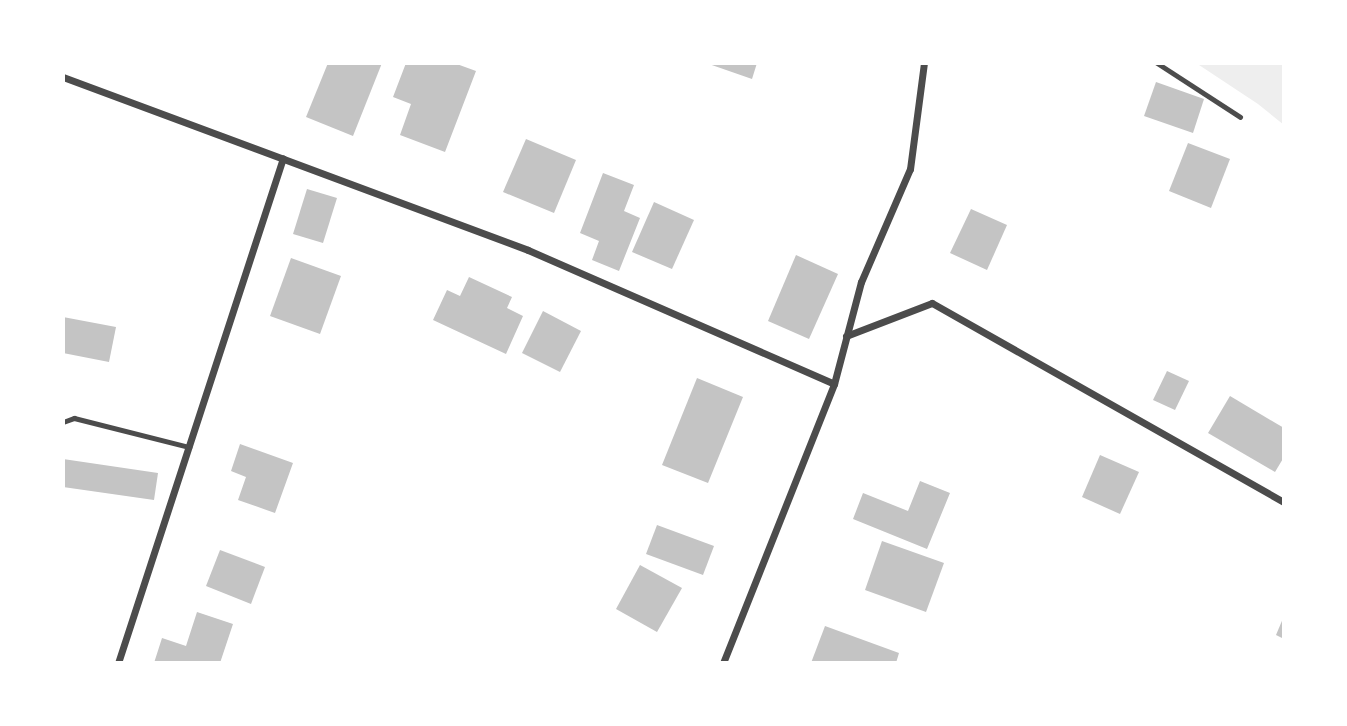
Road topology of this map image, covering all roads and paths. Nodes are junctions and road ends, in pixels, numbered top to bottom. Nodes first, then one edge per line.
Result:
1 (924, 63) edge
2 (1157, 63) edge
3 (63, 77) edge
4 (1240, 117) dead end
5 (284, 158) junction
6 (846, 336) junction
7 (834, 384) junction
8 (63, 422) edge
9 (188, 447) junction
10 (1284, 502) edge
11 (118, 663) edge
12 (723, 663) edge

1 - 6 street
2 - 4 lane
3 - 5 street
5 - 7 street
5 - 9 street
6 - 7 street
6 - 10 street
7 - 12 street
8 - 9 lane
9 - 11 street

